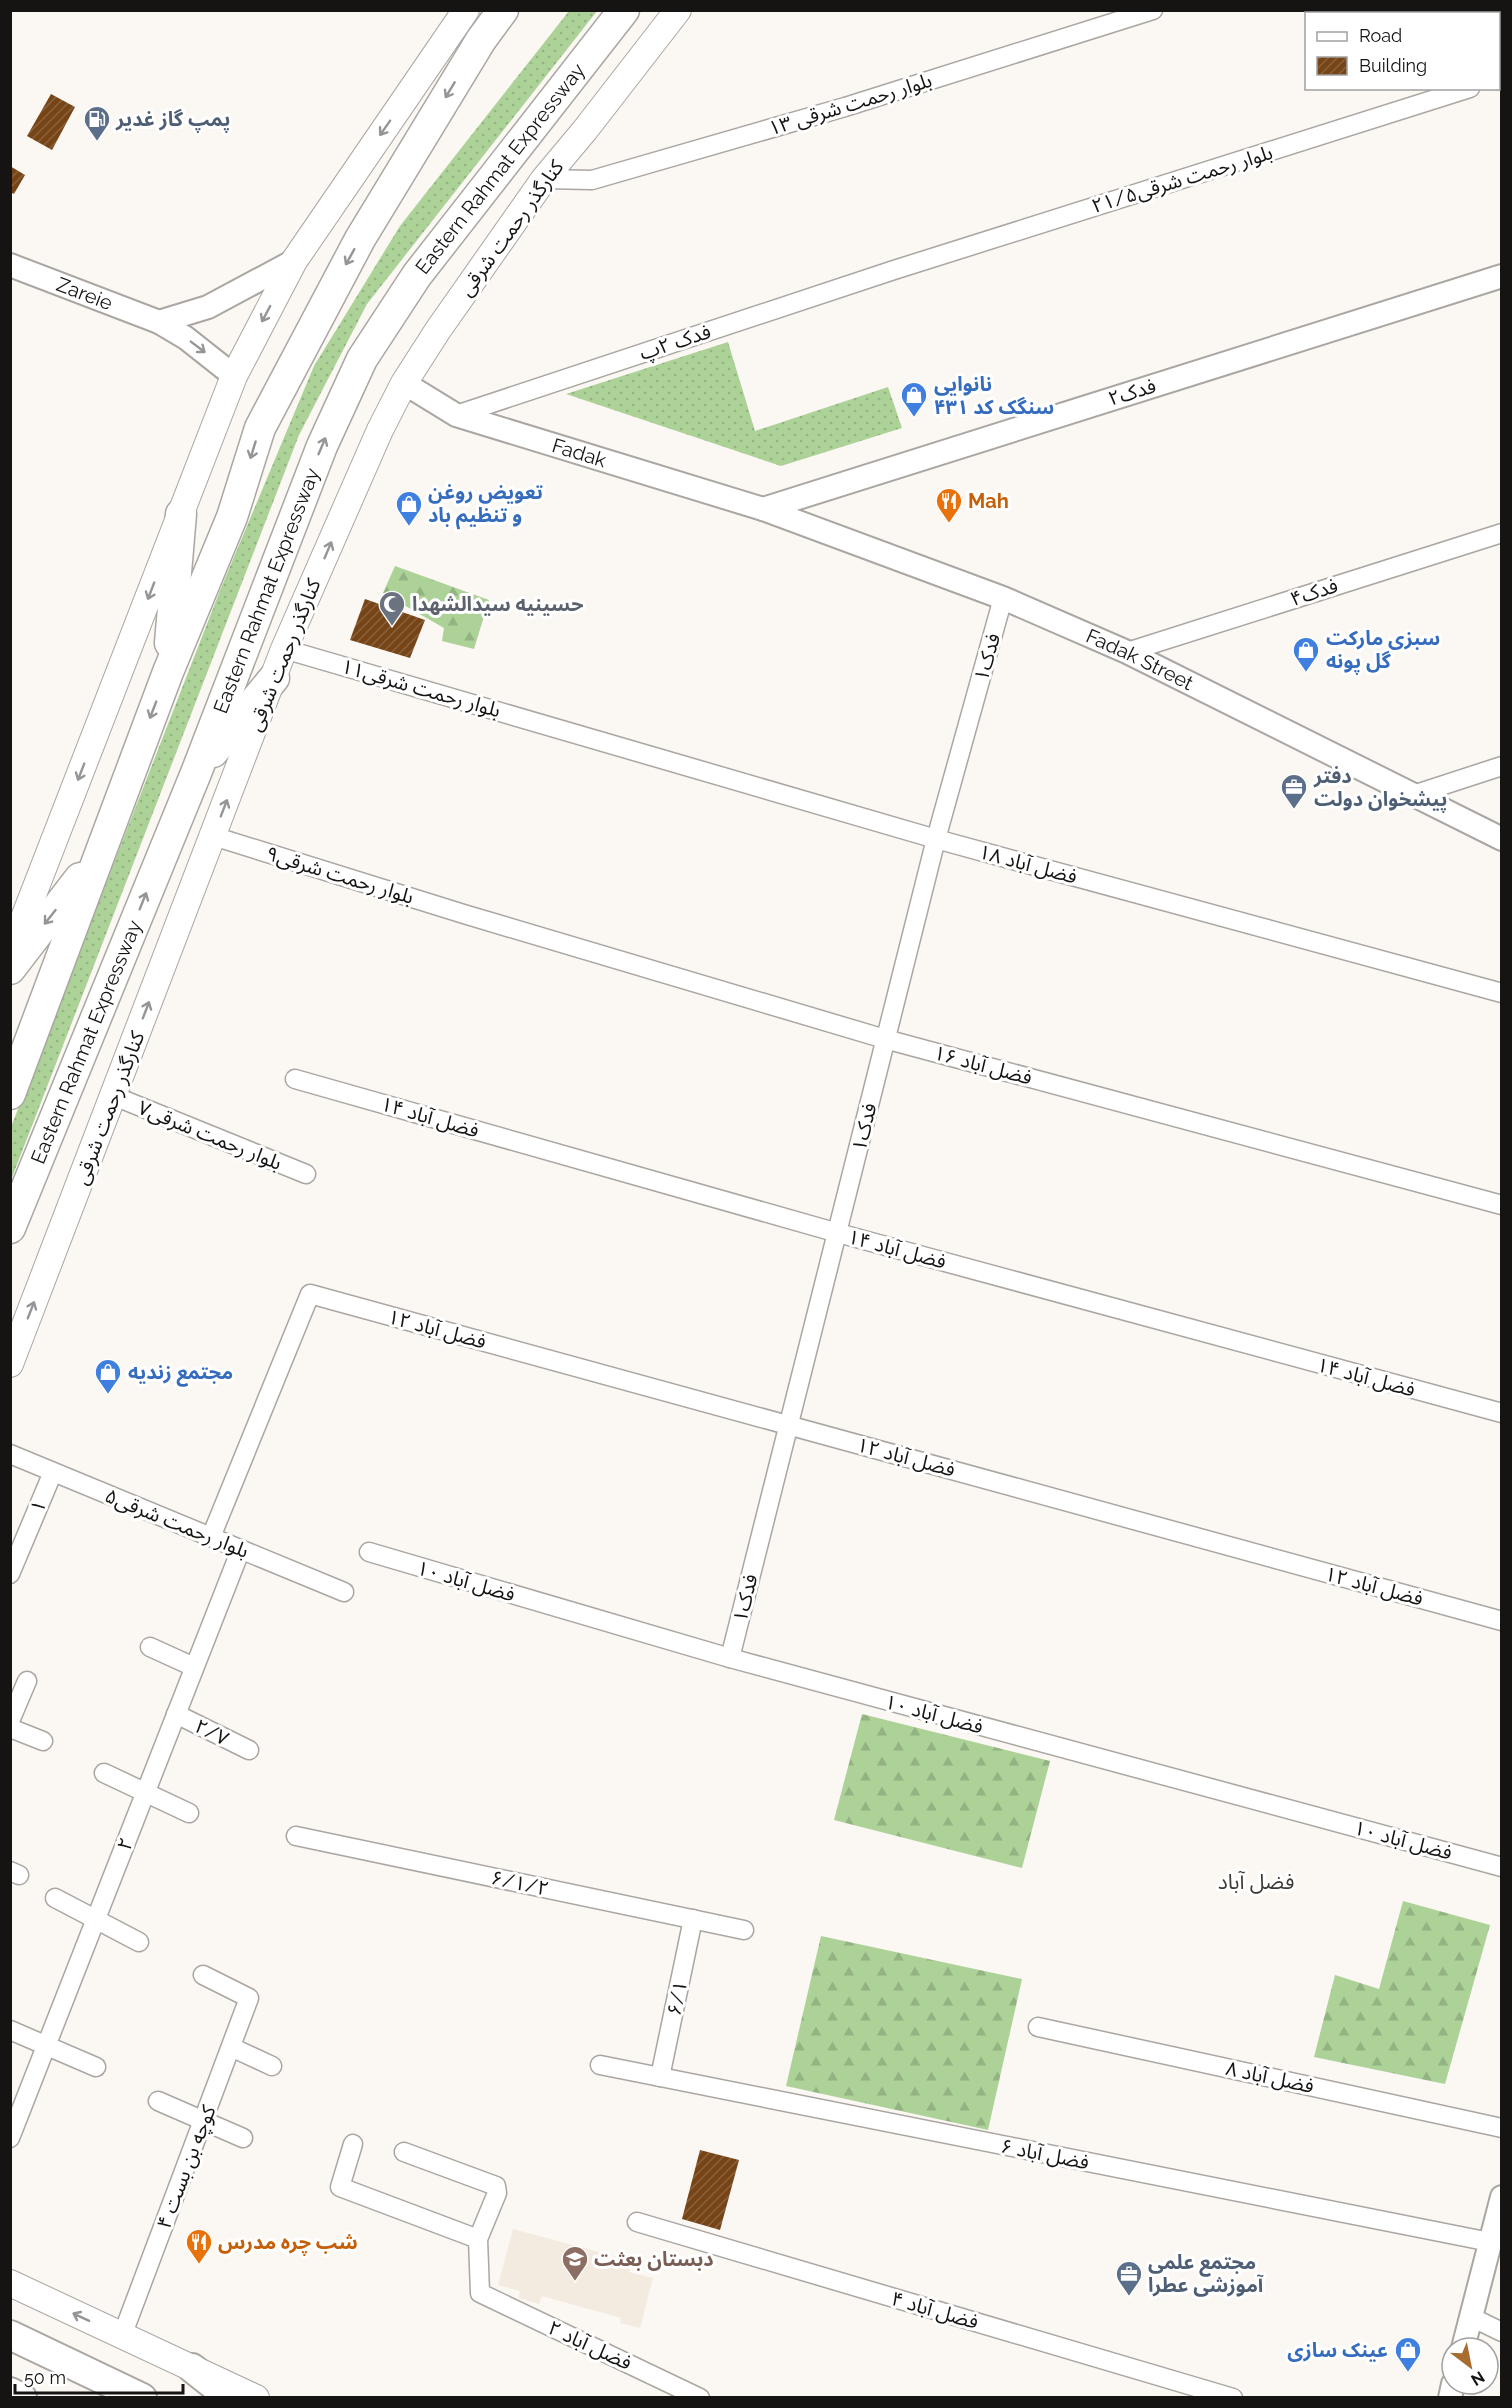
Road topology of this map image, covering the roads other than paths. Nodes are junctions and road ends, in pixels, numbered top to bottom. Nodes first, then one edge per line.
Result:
1 (466, 10) edge
2 (609, 10) edge
3 (624, 10) edge
4 (678, 10) edge
5 (1153, 10) edge
6 (497, 20) edge
7 (583, 62) junction
8 (1464, 90) edge
9 (544, 178) junction
10 (294, 261) junction
11 (10, 265) edge
12 (894, 270) joint
13 (1502, 276) edge
14 (159, 322) junction
15 (234, 376) junction
16 (404, 383) junction
17 (456, 415) junction
18 (763, 509) junction
19 (181, 514) junction
20 (1502, 533) edge
21 (1003, 597) junction
22 (284, 649) junction
23 (1127, 652) junction
24 (168, 672) junction
25 (274, 678) junction
26 (558, 728) joint
27 (1502, 766) edge
28 (196, 773) junction
29 (1416, 794) junction
30 (213, 836) junction
31 (936, 838) junction
32 (1502, 839) edge
33 (99, 854) junction
34 (467, 915) joint
35 (10, 954) edge
36 (10, 969) edge
37 (1502, 993) edge
38 (885, 1039) junction
39 (295, 1079) dead end
40 (10, 1094) edge
41 (114, 1096) junction
42 (306, 1174) dead end
43 (1502, 1205) edge
44 (10, 1228) edge
45 (838, 1233) junction
46 (10, 1364) edge
47 (1502, 1413) edge
48 (788, 1425) junction
49 (10, 1454) edge
50 (53, 1472) junction
51 (211, 1537) junction
52 (241, 1549) junction
53 (369, 1552) dead end
54 (10, 1575) edge
55 (344, 1592) dead end
56 (1502, 1621) edge
57 (150, 1647) dead end
58 (730, 1658) junction
59 (194, 1667) junction
60 (27, 1681) dead end
61 (176, 1714) junction
62 (10, 1721) edge
63 (10, 1728) edge
64 (43, 1741) dead end
65 (249, 1750) dead end
66 (104, 1773) dead end
67 (145, 1792) junction
68 (189, 1813) dead end
69 (296, 1836) dead end
70 (1502, 1867) edge
71 (55, 1898) dead end
72 (96, 1919) junction
73 (693, 1919) junction
74 (744, 1930) dead end
75 (139, 1942) dead end
76 (203, 1975) dead end
77 (1038, 2027) dead end
78 (10, 2030) edge
79 (47, 2046) junction
80 (231, 2047) junction
81 (600, 2065) dead end
82 (272, 2066) dead end
83 (96, 2067) dead end
84 (660, 2077) junction
85 (158, 2101) dead end
86 (203, 2121) junction
87 (1502, 2128) edge
88 (10, 2138) edge
89 (243, 2138) dead end
90 (353, 2144) dead end
91 (404, 2152) dead end
92 (1502, 2198) edge
93 (637, 2222) dead end
94 (478, 2239) junction
95 (1491, 2242) junction
96 (10, 2283) edge
97 (1471, 2317) junction
98 (1502, 2332) edge
99 (10, 2336) edge
100 (122, 2336) junction
101 (1466, 2336) edge
102 (192, 2368) junction
103 (10, 2392) edge
104 (22, 2397) edge
105 (142, 2397) edge
106 (230, 2397) edge
107 (256, 2397) edge
108 (700, 2397) edge
109 (1233, 2397) edge

1 -> 10 main road
2 - 7 highway
3 - 7 highway, Eastern Rahmat Expressway
4 - 9 main road, کنارگذر رحمت شرقی
5 - 9 street, بلوار رحمت شرقی ۱۳
6 -> 24 highway
28 -> 7 highway, Eastern Rahmat Expressway
8 - 12 street, بلوار رحمت شرقی۲۱/۵
9 - 16 main road, کنارگذر رحمت شرقی
10 - 14 street
10 -> 15 main road
11 - 14 street, Zareie
12 - 17 street, فدک ۲پ
13 - 18 street, فدک۲
14 -> 15 street, Zareie
15 - 19 main road
16 - 17 street, Fadak
22 -> 16 main road, کنارگذر رحمت شرقی
17 - 18 street, Fadak
18 - 21 street, Fadak Street
19 - 24 highway
19 -> 35 main road
20 - 23 street, فدک۴
21 - 23 street, Fadak Street
21 - 31 street, فدک۱
22 - 25 main road, کنارگذر رحمت شرقی
22 - 26 street, بلوار رحمت شرقی۱۱
23 - 29 street, Fadak Street
24 -> 33 highway
25 - 28 highway
30 -> 25 main road, کنارگذر رحمت شرقی
26 - 31 street, فضل آباد ۱۸
27 - 29 street
44 -> 28 highway, Eastern Rahmat Expressway
29 - 32 street, Fadak Street
30 - 34 street, بلوار رحمت شرقی۹
41 -> 30 main road, کنارگذر رحمت شرقی
31 - 37 street, فضل آباد ۱۸
31 - 38 street, فدک۱
33 -> 36 highway
33 - 40 highway
34 - 38 street, فضل آباد ۱۶
38 - 43 street, فضل آباد ۱۶
38 - 45 street, فدک۱
39 - 45 street, فضل آباد ۱۴
41 - 42 street, بلوار رحمت شرقی۷
46 -> 41 main road, کنارگذر رحمت شرقی
45 - 47 street, فضل آباد ۱۴
45 - 48 street, فدک۱
48 - 51 street, فضل آباد ۱۲
48 - 56 street, فضل آباد ۱۲
48 - 58 street, فدک۱
49 - 50 street, ۵بلوار رحمت شرقی
50 - 51 street, ۵بلوار رحمت شرقی
50 - 54 street, ۱
51 - 52 street, ۵بلوار رحمت شرقی
52 - 55 street, ۵بلوار رحمت شرقی
52 - 59 street, ۲
53 - 58 street, فضل آباد ۱۰
57 - 59 street
58 - 70 street, فضل آباد ۱۰
59 - 61 street, ۲
60 - 62 street
61 - 65 street, ۲/۷
61 - 67 street, ۲
63 - 64 street
66 - 67 street
67 - 68 street
67 - 72 street, ۲
69 - 73 street, ۶/۱/۲
71 - 72 street
72 - 75 street
72 - 79 street, ۲
73 - 74 street, ۶/۱/۲
73 - 84 street, ۶/۱
76 - 80 street, کوچه بن بست ۴
77 - 87 street, فضل آباد ۸
78 - 79 street
79 - 83 street
79 - 88 street, ۲
80 - 82 street
80 - 86 street, کوچه بن بست ۴
81 - 84 street, فضل آباد ۶
84 - 95 street, فضل آباد ۶
85 - 86 street
86 - 89 street
86 - 100 street, کوچه بن بست ۴
90 - 94 street
91 - 94 street
92 - 95 street
93 - 109 street, فضل آباد ۴
94 - 108 street, فضل آباد ۲
95 - 97 street
100 -> 96 main road
97 - 98 street
97 - 101 street
99 - 105 main road
100 - 102 main road
102 - 106 main road
102 - 107 main road
103 - 104 main road

